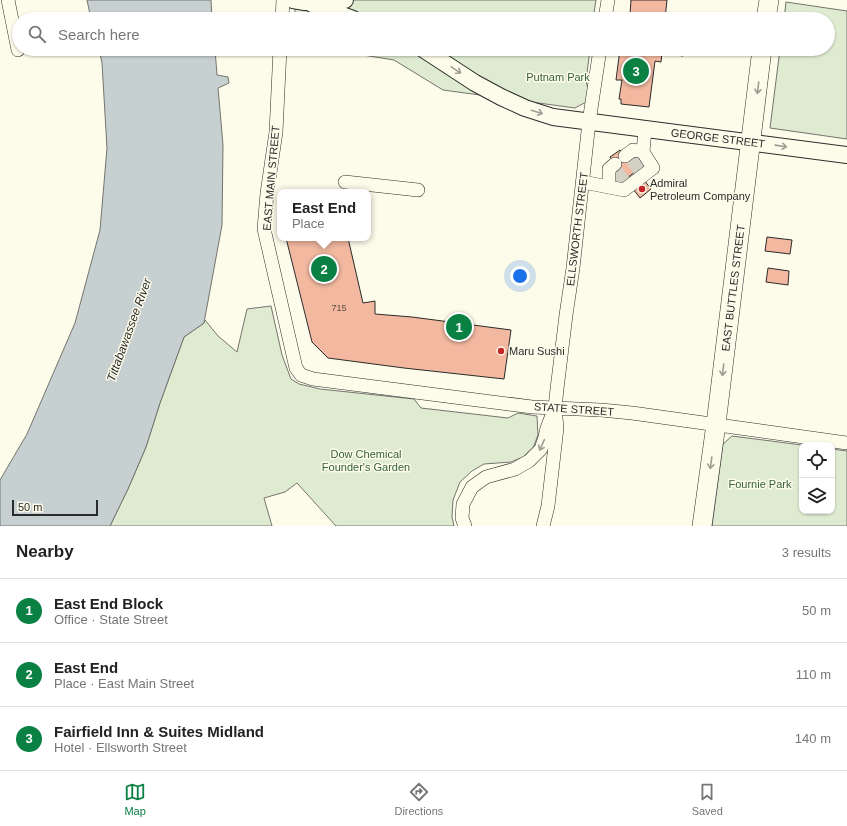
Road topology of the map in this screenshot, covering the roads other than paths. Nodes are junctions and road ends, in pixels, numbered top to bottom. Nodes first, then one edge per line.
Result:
1 (8, 0) edge
2 (283, 0) edge
3 (345, 0) edge
4 (608, 0) edge
5 (769, 0) edge
6 (299, 1) edge
7 (282, 12) edge
8 (332, 12) edge
9 (606, 12) edge
10 (767, 12) edge
11 (12, 20) edge
12 (280, 56) edge
13 (434, 56) edge
14 (599, 56) edge
15 (761, 56) edge
16 (589, 122) junction
17 (644, 129) junction
18 (750, 142) junction
19 (847, 155) edge
20 (643, 156) junction
21 (345, 182) dead end
22 (583, 182) junction
23 (610, 183) junction
24 (418, 190) dead end
25 (301, 375) joint
26 (555, 408) junction
27 (716, 424) junction
28 (847, 442) edge
29 (465, 526) edge
30 (543, 526) edge
31 (702, 526) edge

1 - 11 street
2 - 7 street
3 - 6 main road
4 - 9 street
5 - 10 highway
6 - 8 main road
12 - 25 street, EAST MAIN STREET
13 -> 16 main road, GEORGE STREET
14 - 16 street, ELLSWORTH STREET
15 -> 18 highway, EAST BUTTLES STREET
16 - 17 main road, GEORGE STREET
16 - 22 street, ELLSWORTH STREET
17 - 18 main road, GEORGE STREET
17 - 20 street
18 -> 19 main road, GEORGE STREET
18 -> 27 highway, EAST BUTTLES STREET
20 - 23 street
20 - 23 street
21 - 24 street
22 - 23 street
22 - 26 street, ELLSWORTH STREET
25 - 26 street, STATE STREET
26 - 27 street, STATE STREET
26 -> 29 street
26 - 30 street
27 - 28 street, STATE STREET
27 -> 31 highway, EAST BUTTLES STREET

